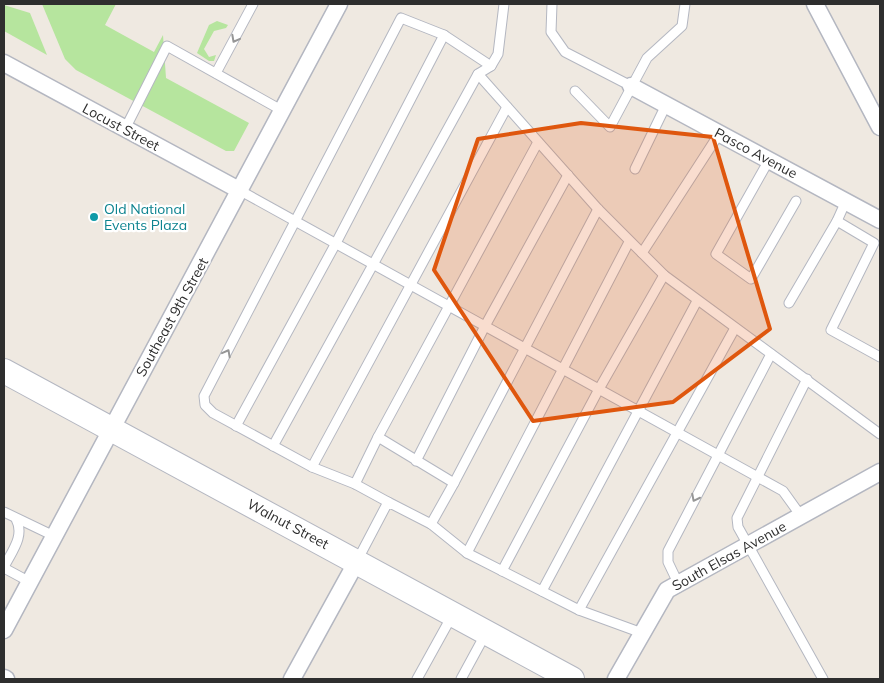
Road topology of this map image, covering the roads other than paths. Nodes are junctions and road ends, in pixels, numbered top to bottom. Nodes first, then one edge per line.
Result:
1 (253, 4) edge
2 (339, 4) edge
3 (504, 4) edge
4 (552, 4) edge
5 (685, 4) edge
6 (815, 4) edge
7 (444, 35) junction
8 (4, 63) edge
9 (491, 66) junction
10 (216, 73) junction
11 (478, 74) junction
12 (631, 86) junction
13 (575, 91) dead end
14 (666, 105) junction
15 (507, 107) junction
16 (283, 111) junction
17 (880, 127) edge
18 (125, 129) junction
19 (719, 134) junction
20 (538, 142) junction
21 (768, 160) junction
22 (634, 169) dead end
23 (568, 175) junction
24 (239, 190) junction
25 (796, 201) dead end
26 (846, 202) junction
27 (598, 209) junction
28 (880, 220) edge
29 (297, 221) junction
30 (837, 221) junction
31 (629, 242) junction
32 (336, 243) junction
33 (642, 253) junction
34 (373, 264) junction
35 (664, 275) junction
36 (412, 284) junction
37 (697, 301) junction
38 (789, 303) dead end
39 (450, 305) junction
40 (484, 326) junction
41 (735, 328) junction
42 (525, 348) junction
43 (771, 354) junction
44 (880, 357) edge
45 (563, 369) junction
46 (4, 371) edge
47 (808, 379) junction
48 (599, 389) junction
49 (637, 410) junction
50 (236, 426) junction
51 (111, 429) junction
52 (676, 432) junction
53 (880, 434) edge
54 (378, 437) junction
55 (273, 446) junction
56 (717, 455) junction
57 (416, 461) junction
58 (312, 467) junction
59 (880, 472) edge
60 (758, 477) junction
61 (454, 483) junction
62 (355, 484) junction
63 (388, 502) junction
64 (4, 512) edge
65 (801, 516) junction
66 (16, 519) junction
67 (431, 524) junction
68 (54, 536) junction
69 (748, 545) junction
70 (467, 552) junction
71 (357, 561) junction
72 (4, 568) edge
73 (502, 571) junction
74 (30, 582) junction
75 (678, 583) junction
76 (542, 591) junction
77 (579, 610) junction
78 (453, 614) junction
79 (4, 630) edge
80 (486, 632) junction
81 (642, 633) junction
82 (292, 679) edge
83 (417, 679) edge
84 (461, 679) edge
85 (572, 679) edge
86 (616, 679) edge
87 (823, 679) edge

1 -> 10 lane
2 - 16 street, Southeast 9th Street
3 - 9 lane
4 - 12 lane
5 - 12 lane
6 - 17 street
7 - 9 lane
7 - 29 lane
7 - 32 lane
8 - 18 street, Locust Street
9 - 11 lane
10 - 16 lane
10 - 18 lane
11 - 15 lane
11 - 34 lane
12 - 13 lane
12 - 14 street, Pasco Avenue
14 - 19 street, Pasco Avenue
14 - 22 lane
15 - 20 lane
15 - 36 lane
16 - 24 street, Southeast 9th Street
18 - 24 street, Locust Street
19 - 21 street, Pasco Avenue
19 - 33 lane
20 - 23 lane
20 - 39 lane
21 - 25 lane
21 - 26 street, Pasco Avenue
23 - 27 lane
23 - 40 lane
24 - 29 lane
24 - 51 street, Southeast 9th Street
26 - 28 street, Pasco Avenue
26 - 30 lane
27 - 31 lane
27 - 42 lane
29 - 32 lane
50 -> 29 lane
30 - 38 lane
30 - 44 lane
31 - 33 lane
31 - 45 lane
32 - 34 lane
32 - 50 lane
33 - 35 lane
34 - 36 lane
34 - 55 lane
35 - 37 lane
35 - 48 lane
36 - 39 lane
36 - 58 lane
37 - 41 lane
37 - 49 lane
39 - 40 lane
39 - 54 lane
40 - 42 lane
40 - 57 lane
41 - 43 lane
41 - 52 lane
42 - 45 lane
42 - 61 lane
43 - 47 lane
43 - 56 lane
45 - 48 lane
45 - 70 lane
46 - 51 main road, Walnut Street
47 - 53 lane
47 - 60 lane
48 - 49 lane
48 - 73 lane
49 - 52 lane
49 - 76 lane
50 - 55 lane
51 - 68 street, Southeast 9th Street
51 - 71 main road, Walnut Street
52 - 56 lane
52 - 77 lane
54 - 57 lane
54 - 62 lane
55 - 58 lane
56 - 60 lane
56 -> 75 lane
57 - 61 lane
58 - 62 lane
59 - 65 street, South Elsas Avenue
60 - 65 lane
60 - 69 lane
61 - 67 lane
62 - 63 lane
63 - 67 lane
63 - 71 lane
64 - 66 lane
65 - 69 street, South Elsas Avenue
66 - 68 lane
66 - 72 lane
67 - 70 lane
68 - 74 street, Southeast 9th Street
69 - 75 street, South Elsas Avenue
69 - 87 lane
70 - 73 lane
71 - 78 main road, Walnut Street
71 - 82 street
72 - 74 lane
73 - 76 lane
74 - 79 street, Southeast 9th Street
75 - 81 street, South Elsas Avenue
76 - 77 lane
77 - 81 lane
78 - 80 main road, Walnut Street
78 - 83 lane
80 - 84 lane
80 - 85 main road, Walnut Street
81 - 86 street, South Elsas Avenue

